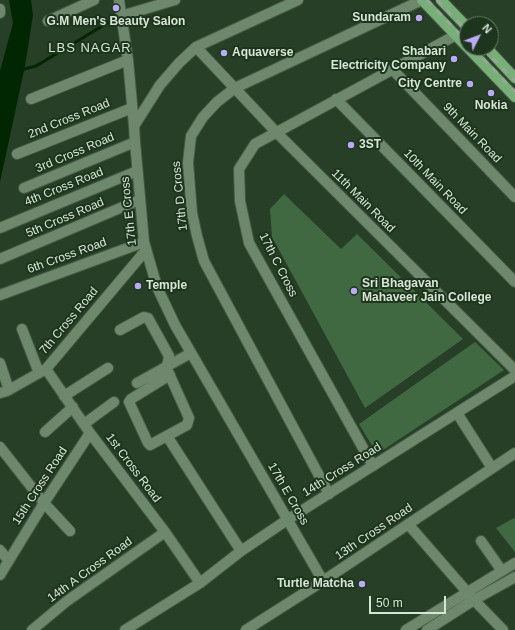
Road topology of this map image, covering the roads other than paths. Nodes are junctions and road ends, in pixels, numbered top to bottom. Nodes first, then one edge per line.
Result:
1 (94, 0) edge
2 (175, 0) edge
3 (298, 0) edge
4 (422, 0) edge
5 (441, 0) edge
6 (120, 10) edge
7 (459, 19) edge
8 (48, 21) dead end
9 (456, 35) junction
10 (459, 39) edge
11 (196, 46) junction
12 (475, 56) edge
13 (494, 56) edge
14 (128, 60) junction
15 (393, 70) junction
16 (515, 78) edge
17 (235, 88) junction
18 (515, 97) edge
19 (31, 99) dead end
20 (336, 99) junction
21 (132, 108) junction
22 (134, 126) junction
23 (276, 132) junction
24 (135, 142) junction
25 (17, 154) dead end
26 (137, 171) junction
27 (24, 188) dead end
28 (515, 197) edge
29 (139, 200) junction
30 (0, 228) edge
31 (145, 246) junction
32 (0, 259) edge
33 (515, 282) edge
34 (0, 295) edge
35 (22, 329) dead end
36 (120, 330) dead end
37 (191, 353) junction
38 (0, 363) edge
39 (108, 368) dead end
40 (515, 370) edge
41 (42, 371) junction
42 (168, 371) junction
43 (515, 376) edge
44 (137, 383) dead end
45 (5, 391) edge
46 (64, 396) junction
47 (114, 402) dead end
48 (72, 407) junction
49 (457, 413) junction
50 (84, 424) junction
51 (45, 432) dead end
52 (90, 433) junction
53 (167, 436) junction
54 (0, 447) edge
55 (515, 453) edge
56 (373, 466) junction
57 (492, 468) junction
58 (329, 494) junction
59 (44, 503) junction
60 (287, 520) junction
61 (408, 524) junction
62 (70, 531) dead end
63 (165, 532) junction
64 (481, 541) dead end
65 (0, 550) edge
66 (241, 551) junction
67 (8, 560) junction
68 (515, 563) edge
69 (502, 571) junction
70 (0, 575) edge
71 (515, 577) edge
72 (323, 581) junction
73 (200, 583) junction
74 (468, 591) junction
75 (474, 600) junction
76 (32, 630) edge
77 (125, 630) edge
78 (246, 630) edge
79 (406, 630) edge
80 (427, 630) edge
81 (503, 630) edge

1 - 8 street
2 - 6 street
3 - 11 street
4 - 9 main road
4 - 17 street, 17th D Cross
5 - 7 main road
6 - 14 street, 17th E Cross
9 - 10 main road
9 - 15 street, 17th C Cross
11 - 17 street, 11th Main Road
11 - 22 street
12 - 18 main road
13 - 16 main road
14 - 19 street
14 - 21 street, 17th E Cross
15 - 20 street, 17th C Cross
15 - 28 street, 9th Main Road
17 - 23 street, 11th Main Road
17 - 58 street, 17th D Cross
20 - 23 street, 17th C Cross
20 - 33 street, 10th Main Road
21 - 22 street, 17th E Cross
21 - 25 street, 2nd Cross Road
22 - 24 street, 17th E Cross
23 - 40 street, 11th Main Road
23 - 56 street, 17th C Cross
24 - 26 street, 17th E Cross
24 - 27 street, 3rd Cross Road
26 - 29 street, 17th E Cross
26 - 30 street, 4th Cross Road
29 - 31 street, 17th E Cross
29 - 32 street, 5th Cross Road
31 - 34 street, 6th Cross Road
31 - 37 street, 17th E Cross
31 - 41 street, 7th Cross Road
35 - 41 street, 1st Cross Road
36 - 42 street
37 - 42 street
37 - 60 street, 17th E Cross
38 - 45 street
39 - 46 street
41 - 45 street, 7th Cross Road
41 - 46 street, 1st Cross Road
42 - 44 street
42 - 53 street
42 - 53 street
43 - 49 street, 14th Cross Road
46 - 48 street, 1st Cross Road
47 - 50 street
48 - 50 street, 1st Cross Road
48 - 51 street
49 - 56 street, 14th Cross Road
49 - 57 street
50 - 52 street, 1st Cross Road
52 - 59 street, 15th Cross Road
52 - 63 street, 1st Cross Road
53 - 66 street
54 - 59 street
55 - 57 street, 13th Cross Road
56 - 58 street, 14th Cross Road
57 - 61 street, 13th Cross Road
58 - 60 street, 14th Cross Road
59 - 62 street
59 - 67 street, 15th Cross Road
60 - 66 street, 14th Cross Road
60 - 72 street, 17th E Cross
61 - 72 street, 13th Cross Road
61 - 74 street
63 - 73 street, 1st Cross Road
63 - 76 street, 14th A Cross Road
64 - 69 street
65 - 67 street
66 - 73 street, 14th Cross Road
67 - 70 street, 15th Cross Road
68 - 69 street
69 - 74 street
71 - 75 street
72 - 78 street, 13th Cross Road
73 - 77 street, 14th Cross Road
74 - 75 street
74 - 79 street
75 - 80 street
75 - 81 street

